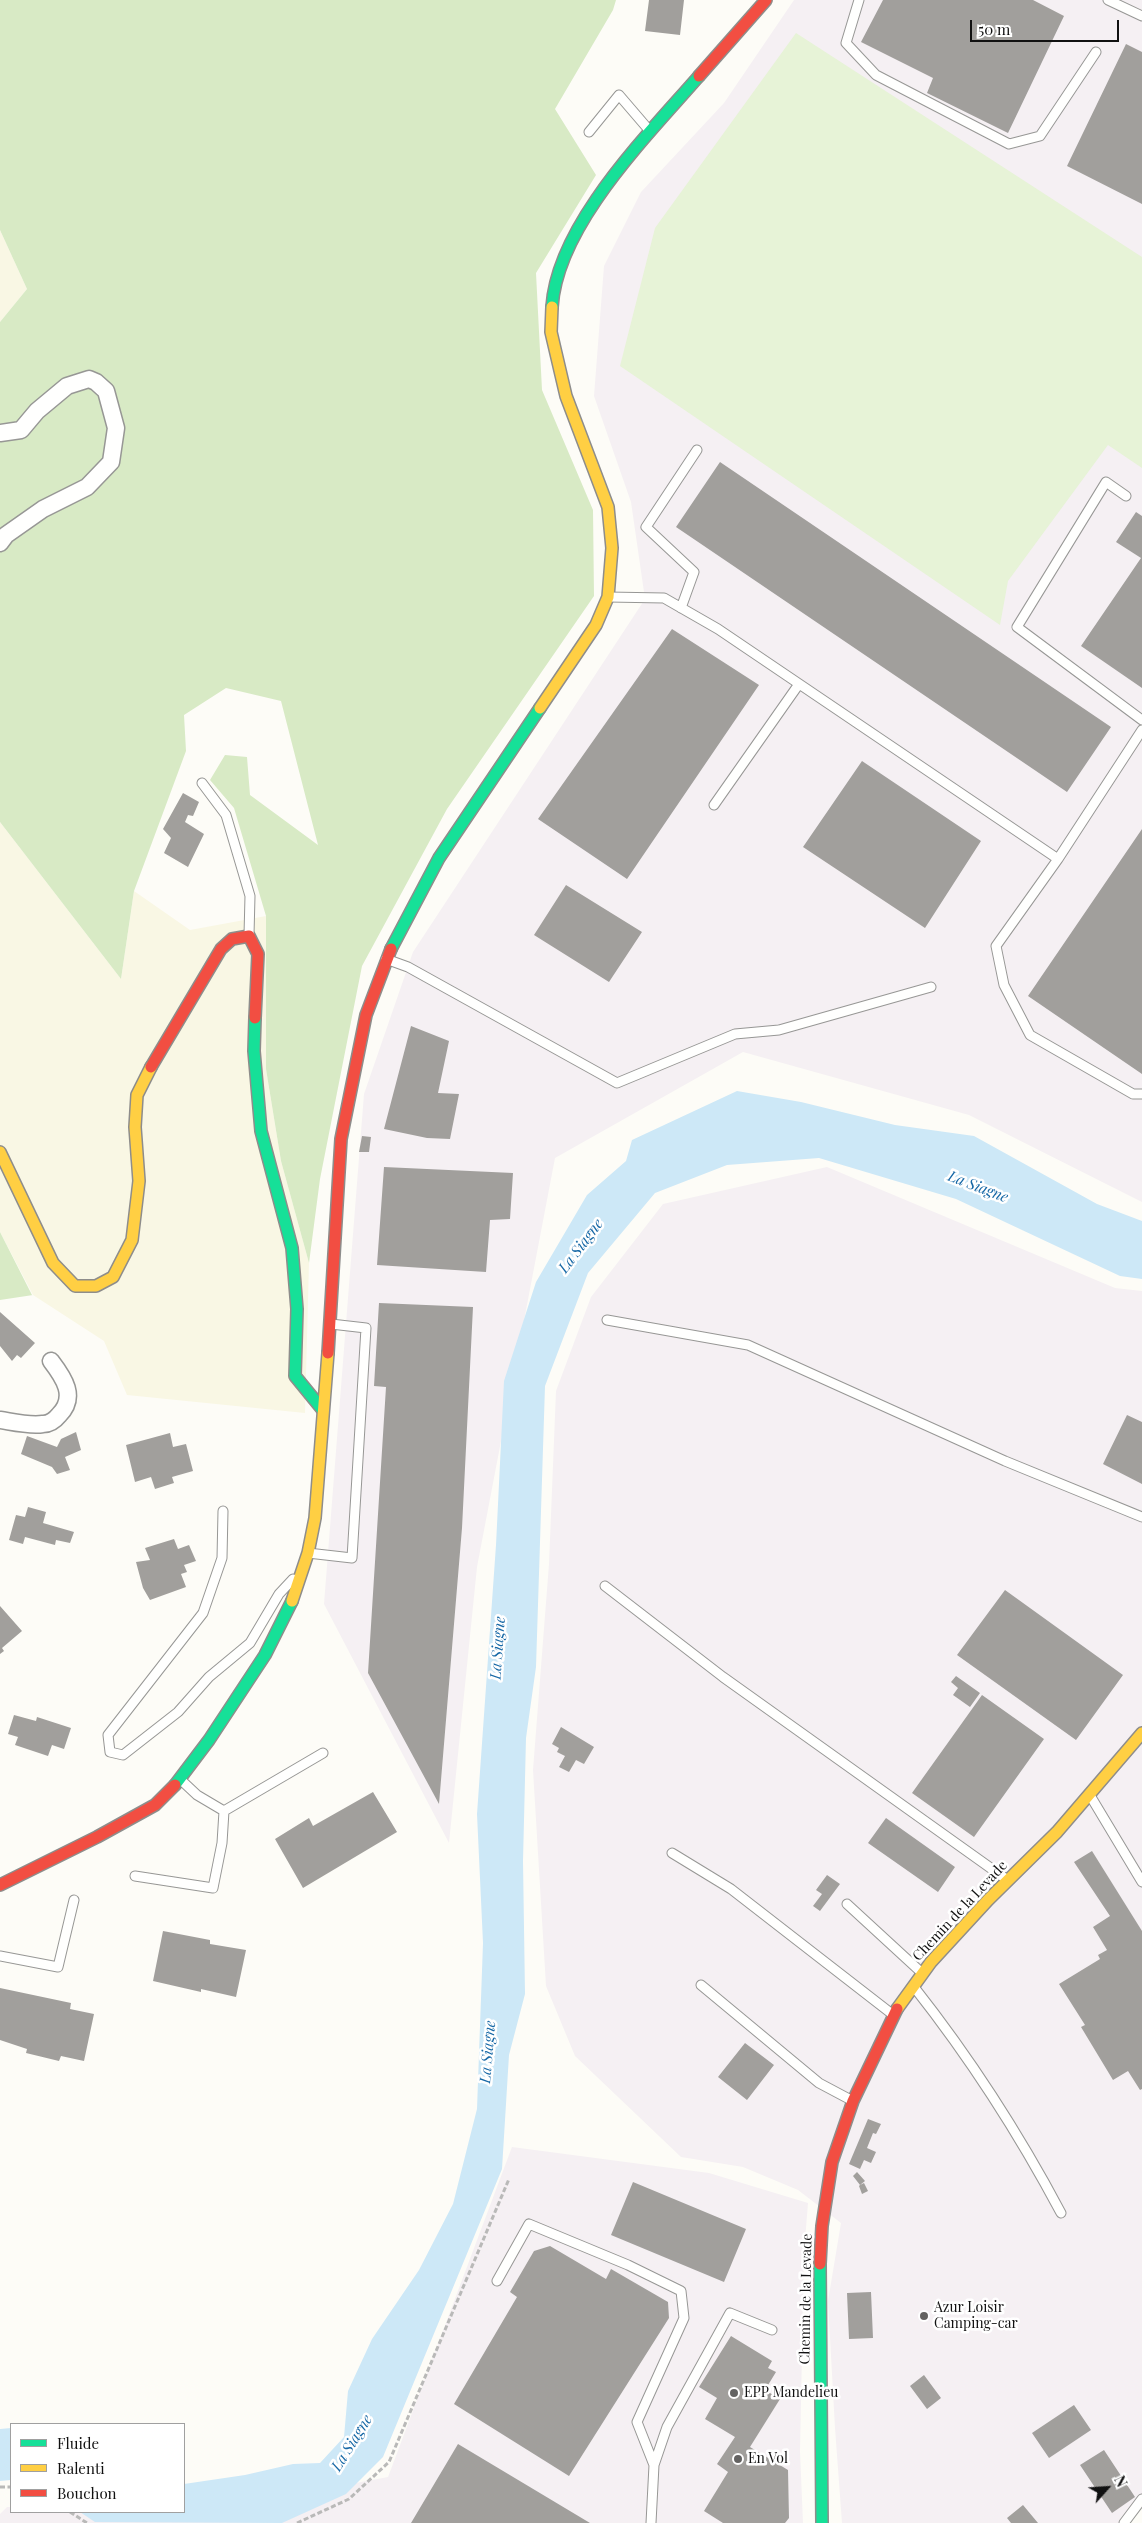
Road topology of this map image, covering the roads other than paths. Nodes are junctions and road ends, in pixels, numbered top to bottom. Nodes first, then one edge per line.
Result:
1 (766, 0) edge
2 (859, 0) edge
3 (1108, 0) edge
4 (1142, 16) edge
5 (1096, 52) dead end
6 (589, 132) dead end
7 (651, 132) junction
8 (0, 433) edge
9 (697, 450) dead end
10 (1126, 496) dead end
11 (0, 543) edge
12 (608, 597) junction
13 (682, 608) junction
14 (800, 684) junction
15 (1142, 720) edge
16 (1142, 730) edge
17 (202, 783) dead end
18 (714, 805) dead end
19 (1058, 860) junction
20 (248, 936) junction
21 (386, 959) junction
22 (931, 987) dead end
23 (1142, 1094) edge
24 (0, 1152) edge
25 (607, 1320) dead end
26 (330, 1324) junction
27 (52, 1361) dead end
28 (322, 1409) junction
29 (0, 1420) edge
30 (223, 1511) dead end
31 (1142, 1518) edge
32 (308, 1553) junction
33 (302, 1569) junction
34 (605, 1586) dead end
35 (1142, 1733) edge
36 (323, 1753) dead end
37 (180, 1779) junction
38 (1089, 1795) junction
39 (224, 1811) junction
40 (672, 1853) dead end
41 (135, 1876) dead end
42 (1008, 1880) junction
43 (1142, 1882) edge
44 (0, 1885) edge
45 (74, 1900) dead end
46 (847, 1904) dead end
47 (0, 1956) edge
48 (923, 1973) junction
49 (701, 1985) dead end
50 (914, 1986) junction
51 (893, 2015) junction
52 (853, 2101) junction
53 (1061, 2213) dead end
54 (496, 2281) dead end
55 (772, 2330) dead end
56 (654, 2465) junction
57 (1142, 2499) edge
58 (651, 2523) edge
59 (822, 2523) edge
60 (1124, 2523) edge

1 - 7 main road
2 - 5 lane
3 - 4 lane
6 - 7 lane
7 - 12 main road
8 - 11 street
9 - 13 lane
10 - 15 lane
12 - 13 lane
12 - 21 main road
13 - 14 lane
14 - 18 lane
14 - 19 lane
16 - 19 lane
17 - 20 lane
19 - 23 lane
20 - 24 main road
20 - 28 main road
21 - 22 lane
21 - 26 main road
25 - 31 lane
26 - 28 main road
26 - 32 lane
27 - 29 street
28 - 32 main road
30 - 33 lane
32 - 33 main road
33 - 37 main road
34 - 42 lane
35 - 38 main road, Chemin de la Levade
36 - 39 lane
37 - 39 lane
37 - 44 main road
38 - 42 main road, Chemin de la Levade
38 - 43 lane
39 - 41 lane
40 - 51 lane
42 - 48 main road, Chemin de la Levade
45 - 47 lane
46 - 48 lane
48 - 50 main road, Chemin de la Levade
49 - 52 lane
50 - 51 main road, Chemin de la Levade
50 - 53 lane
51 - 52 main road, Chemin de la Levade
52 - 59 main road, Chemin de la Levade
54 - 56 lane
55 - 56 lane
56 - 58 lane
57 - 60 lane

